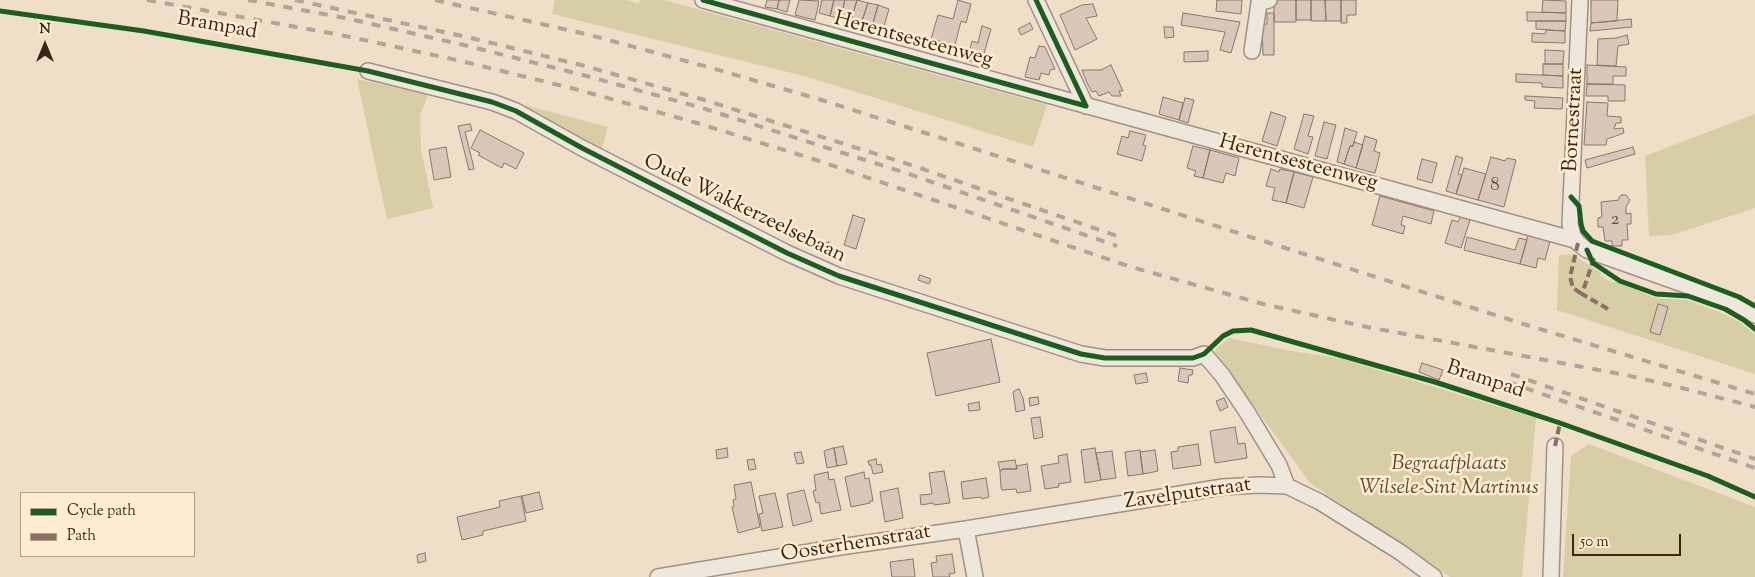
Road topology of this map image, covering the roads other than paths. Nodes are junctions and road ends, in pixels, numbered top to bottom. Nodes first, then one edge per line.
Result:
1 (703, 0) edge
2 (1036, 0) edge
3 (1269, 0) edge
4 (1580, 0) edge
5 (1252, 51) dead end
6 (368, 71) dead end
7 (1086, 106) junction
8 (1575, 240) junction
9 (1755, 316) edge
10 (1555, 446) dead end
11 (1287, 486) junction
12 (966, 529) junction
13 (658, 577) edge
14 (975, 577) edge
15 (1434, 577) edge
16 (1551, 577) edge

1 - 7 street, Herentsesteenweg
2 - 7 street
3 - 5 street
4 - 8 street, Bornestraat
6 - 11 street, Oude Wakkerzeelsebaan
7 - 8 street, Herentsesteenweg
8 - 9 street, Herentsesteenweg
10 - 16 street
11 - 12 street, Zavelputstraat
11 - 15 street, Zavelputstraat
12 - 13 street, Oosterhemstraat
12 - 14 street

